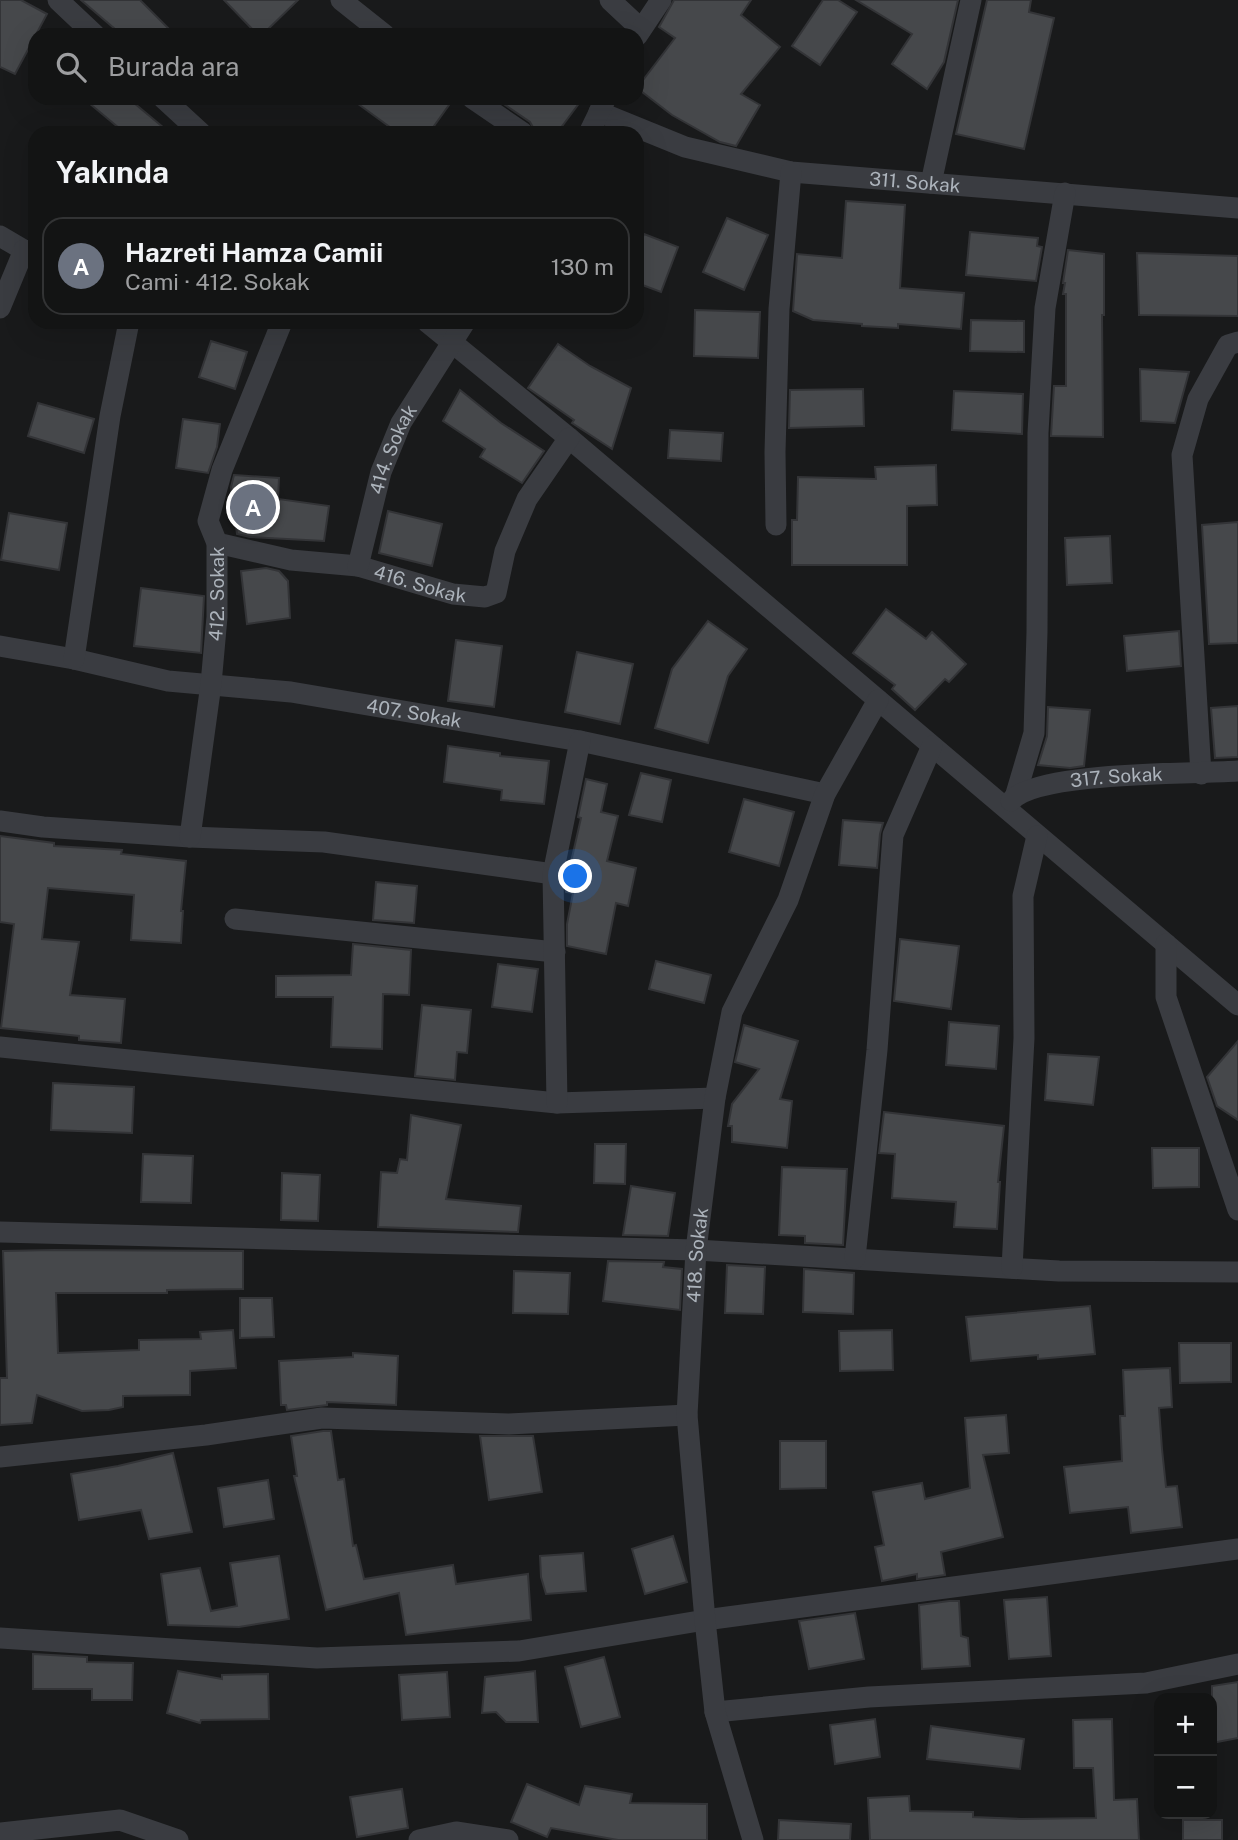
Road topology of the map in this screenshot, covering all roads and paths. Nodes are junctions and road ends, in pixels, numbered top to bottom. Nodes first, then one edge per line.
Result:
1 (58, 0) edge
2 (341, 0) edge
3 (610, 0) edge
4 (661, 0) edge
5 (971, 0) edge
6 (88, 28) edge
7 (376, 28) edge
8 (635, 28) edge
9 (642, 28) edge
10 (171, 105) edge
11 (482, 105) edge
12 (603, 105) edge
13 (193, 126) edge
14 (513, 126) edge
15 (592, 126) edge
16 (791, 172) junction
17 (931, 183) junction
18 (1065, 193) junction
19 (1238, 208) edge
20 (0, 236) edge
21 (28, 252) edge
22 (28, 255) edge
23 (0, 308) edge
24 (128, 329) edge
25 (279, 329) edge
26 (435, 329) edge
27 (460, 329) edge
28 (451, 342) junction
29 (1238, 342) edge
30 (569, 438) junction
31 (776, 525) dead end
32 (217, 543) junction
33 (358, 566) junction
34 (0, 646) edge
35 (74, 659) junction
36 (211, 684) junction
37 (878, 700) junction
38 (580, 741) junction
39 (932, 746) junction
40 (1238, 771) edge
41 (1200, 774) junction
42 (825, 794) junction
43 (1011, 801) junction
44 (0, 821) edge
45 (1037, 835) junction
46 (190, 837) junction
47 (554, 874) junction
48 (235, 919) dead end
49 (1166, 944) junction
50 (555, 952) junction
51 (1238, 1005) edge
52 (0, 1047) edge
53 (715, 1098) junction
54 (557, 1103) junction
55 (1238, 1210) edge
56 (0, 1232) edge
57 (696, 1250) junction
58 (855, 1258) junction
59 (1012, 1268) junction
60 (1238, 1272) edge
61 (687, 1416) junction
62 (0, 1457) edge
63 (1238, 1549) edge
64 (705, 1620) junction
65 (0, 1639) edge
66 (1238, 1664) edge
67 (715, 1712) junction
68 (0, 1833) edge
69 (178, 1840) edge
70 (419, 1840) edge
71 (508, 1840) edge
72 (753, 1840) edge

1 - 6 street
2 - 7 street
3 - 8 street
4 - 9 street
5 - 17 street
10 - 13 street
11 - 14 street
12 - 15 street
12 - 16 street, 311. Sokak
16 - 17 street, 311. Sokak
16 - 31 street
17 - 18 street, 311. Sokak
18 - 19 street, 311. Sokak
18 - 43 street
20 - 21 street
22 - 23 street
24 - 35 street
25 - 32 street, 412. Sokak
26 - 28 street
27 - 28 street, 414. Sokak
28 - 30 street
28 - 33 street, 414. Sokak
29 - 41 street
30 - 33 street, 416. Sokak
30 - 37 street
32 - 33 street, 416. Sokak
32 - 36 street, 412. Sokak
34 - 35 street, 407. Sokak
35 - 36 street, 407. Sokak
36 - 38 street, 407. Sokak
36 - 46 street, 412. Sokak
37 - 39 street
37 - 42 street, 418. Sokak
38 - 42 street, 407. Sokak
38 - 47 street
39 - 43 street
39 - 58 street
40 - 41 street, 317. Sokak
41 - 43 street, 317. Sokak
42 - 53 street, 418. Sokak
43 - 45 street
44 - 46 street
45 - 49 street
45 - 59 street
46 - 47 street
47 - 50 street
48 - 50 street
49 - 51 street
49 - 55 street
50 - 54 street
52 - 54 street
53 - 54 street
53 - 57 street, 418. Sokak
56 - 57 street
57 - 58 street
57 - 61 street, 418. Sokak
58 - 59 street
59 - 60 street
61 - 62 street
61 - 64 street, 418. Sokak
63 - 64 street
64 - 65 street
64 - 67 street, 418. Sokak
66 - 67 street
67 - 72 street, 418. Sokak
68 - 69 street
70 - 71 street

